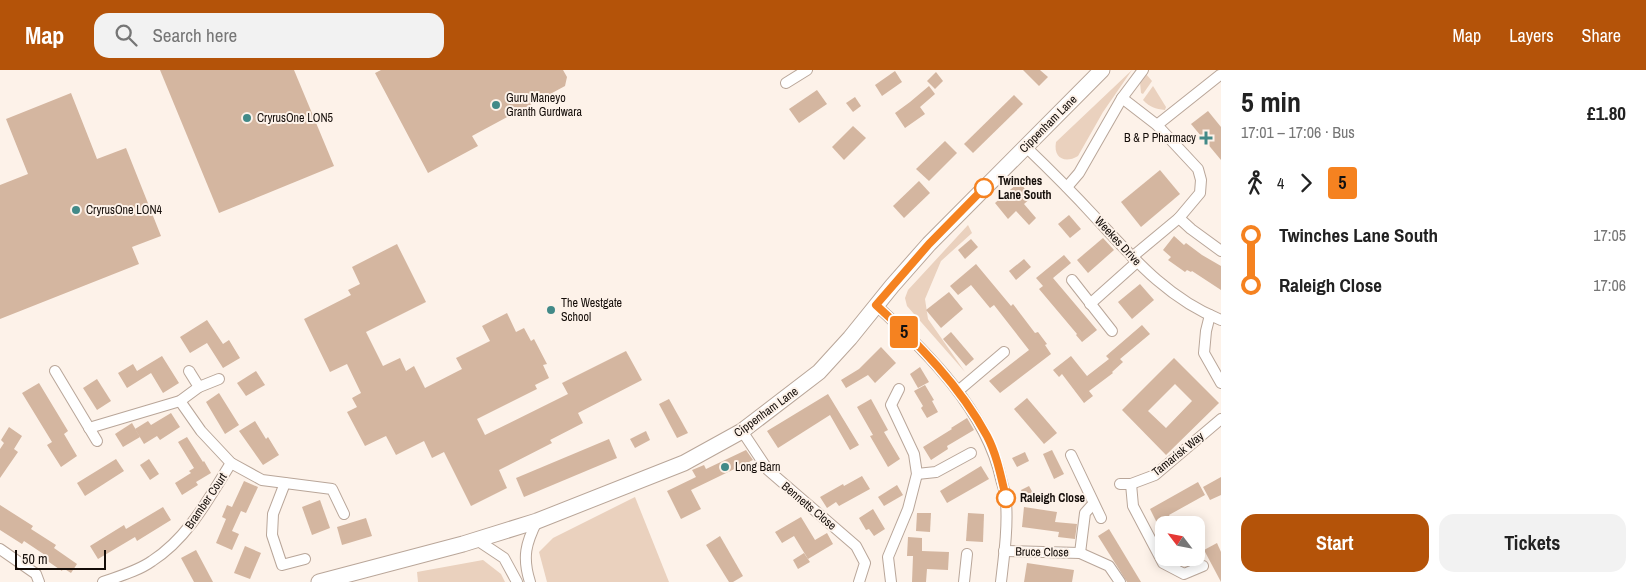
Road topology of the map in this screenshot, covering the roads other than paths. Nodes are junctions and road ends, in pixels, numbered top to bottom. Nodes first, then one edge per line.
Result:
1 (807, 70) edge
2 (1143, 70) edge
3 (1093, 73) edge
4 (1220, 75) edge
5 (786, 83) dead end
6 (1122, 98) junction
7 (1157, 125) junction
8 (1026, 147) junction
9 (1067, 187) junction
10 (1179, 218) junction
11 (1221, 251) edge
12 (1135, 259) junction
13 (1072, 280) dead end
14 (1090, 304) junction
15 (876, 305) junction
16 (1210, 315) junction
17 (1221, 320) edge
18 (1112, 330) dead end
19 (1004, 352) dead end
20 (55, 371) dead end
21 (189, 371) dead end
22 (219, 379) dead end
23 (1221, 382) edge
24 (199, 387) junction
25 (899, 390) dead end
26 (958, 391) junction
27 (180, 401) junction
28 (1221, 419) edge
29 (89, 428) junction
30 (742, 431) junction
31 (98, 441) dead end
32 (971, 453) dead end
33 (1071, 455) dead end
34 (231, 463) junction
35 (917, 474) junction
36 (285, 483) junction
37 (1120, 484) dead end
38 (1131, 484) junction
39 (1094, 504) junction
40 (344, 514) dead end
41 (1101, 518) dead end
42 (538, 521) junction
43 (477, 540) junction
44 (1155, 548) edge
45 (0, 549) edge
46 (1004, 551) junction
47 (1080, 553) junction
48 (966, 554) dead end
49 (305, 559) dead end
50 (1169, 566) edge
51 (1203, 566) dead end
52 (39, 582) edge
53 (103, 582) edge
54 (319, 582) edge
55 (518, 582) edge
56 (530, 582) edge
57 (859, 582) edge
58 (891, 582) edge
59 (964, 582) edge
60 (1001, 582) edge
61 (1120, 582) edge

1 - 5 street
2 - 6 street
3 - 8 street, Cippenham Lane
4 - 7 street
6 - 7 street
6 - 9 street
7 - 10 street
8 - 9 street, Weekes Drive
8 - 15 street, Cippenham Lane
9 - 12 street, Weekes Drive
10 - 11 street
10 - 12 street
12 - 14 street
12 - 16 street, Weekes Drive
13 - 14 street
14 - 18 street
15 - 26 street
15 - 30 street, Cippenham Lane
16 - 17 street, Weekes Drive
16 - 23 street
19 - 26 street
20 - 29 street
21 - 24 street
22 - 24 street
24 - 27 street
25 - 35 street
26 - 46 street
27 - 29 street
27 - 34 street
28 - 38 street, Tamarisk Way
29 - 31 street
30 - 42 street, Cippenham Lane
30 - 57 street, Bennetts Close
32 - 35 street
33 - 39 street
34 - 36 street
34 - 53 street, Bramber Court
35 - 58 street
36 - 40 street
36 - 49 street
37 - 38 street, Tamarisk Way
38 - 44 street
39 - 41 street
39 - 47 street, Bruce Close
42 - 43 street, Cippenham Lane
42 - 56 street
43 - 54 street, Cippenham Lane
43 - 55 street
45 - 52 street
46 - 47 street, Bruce Close
46 - 60 street
47 - 61 street, Bruce Close
48 - 59 street
50 - 51 street

